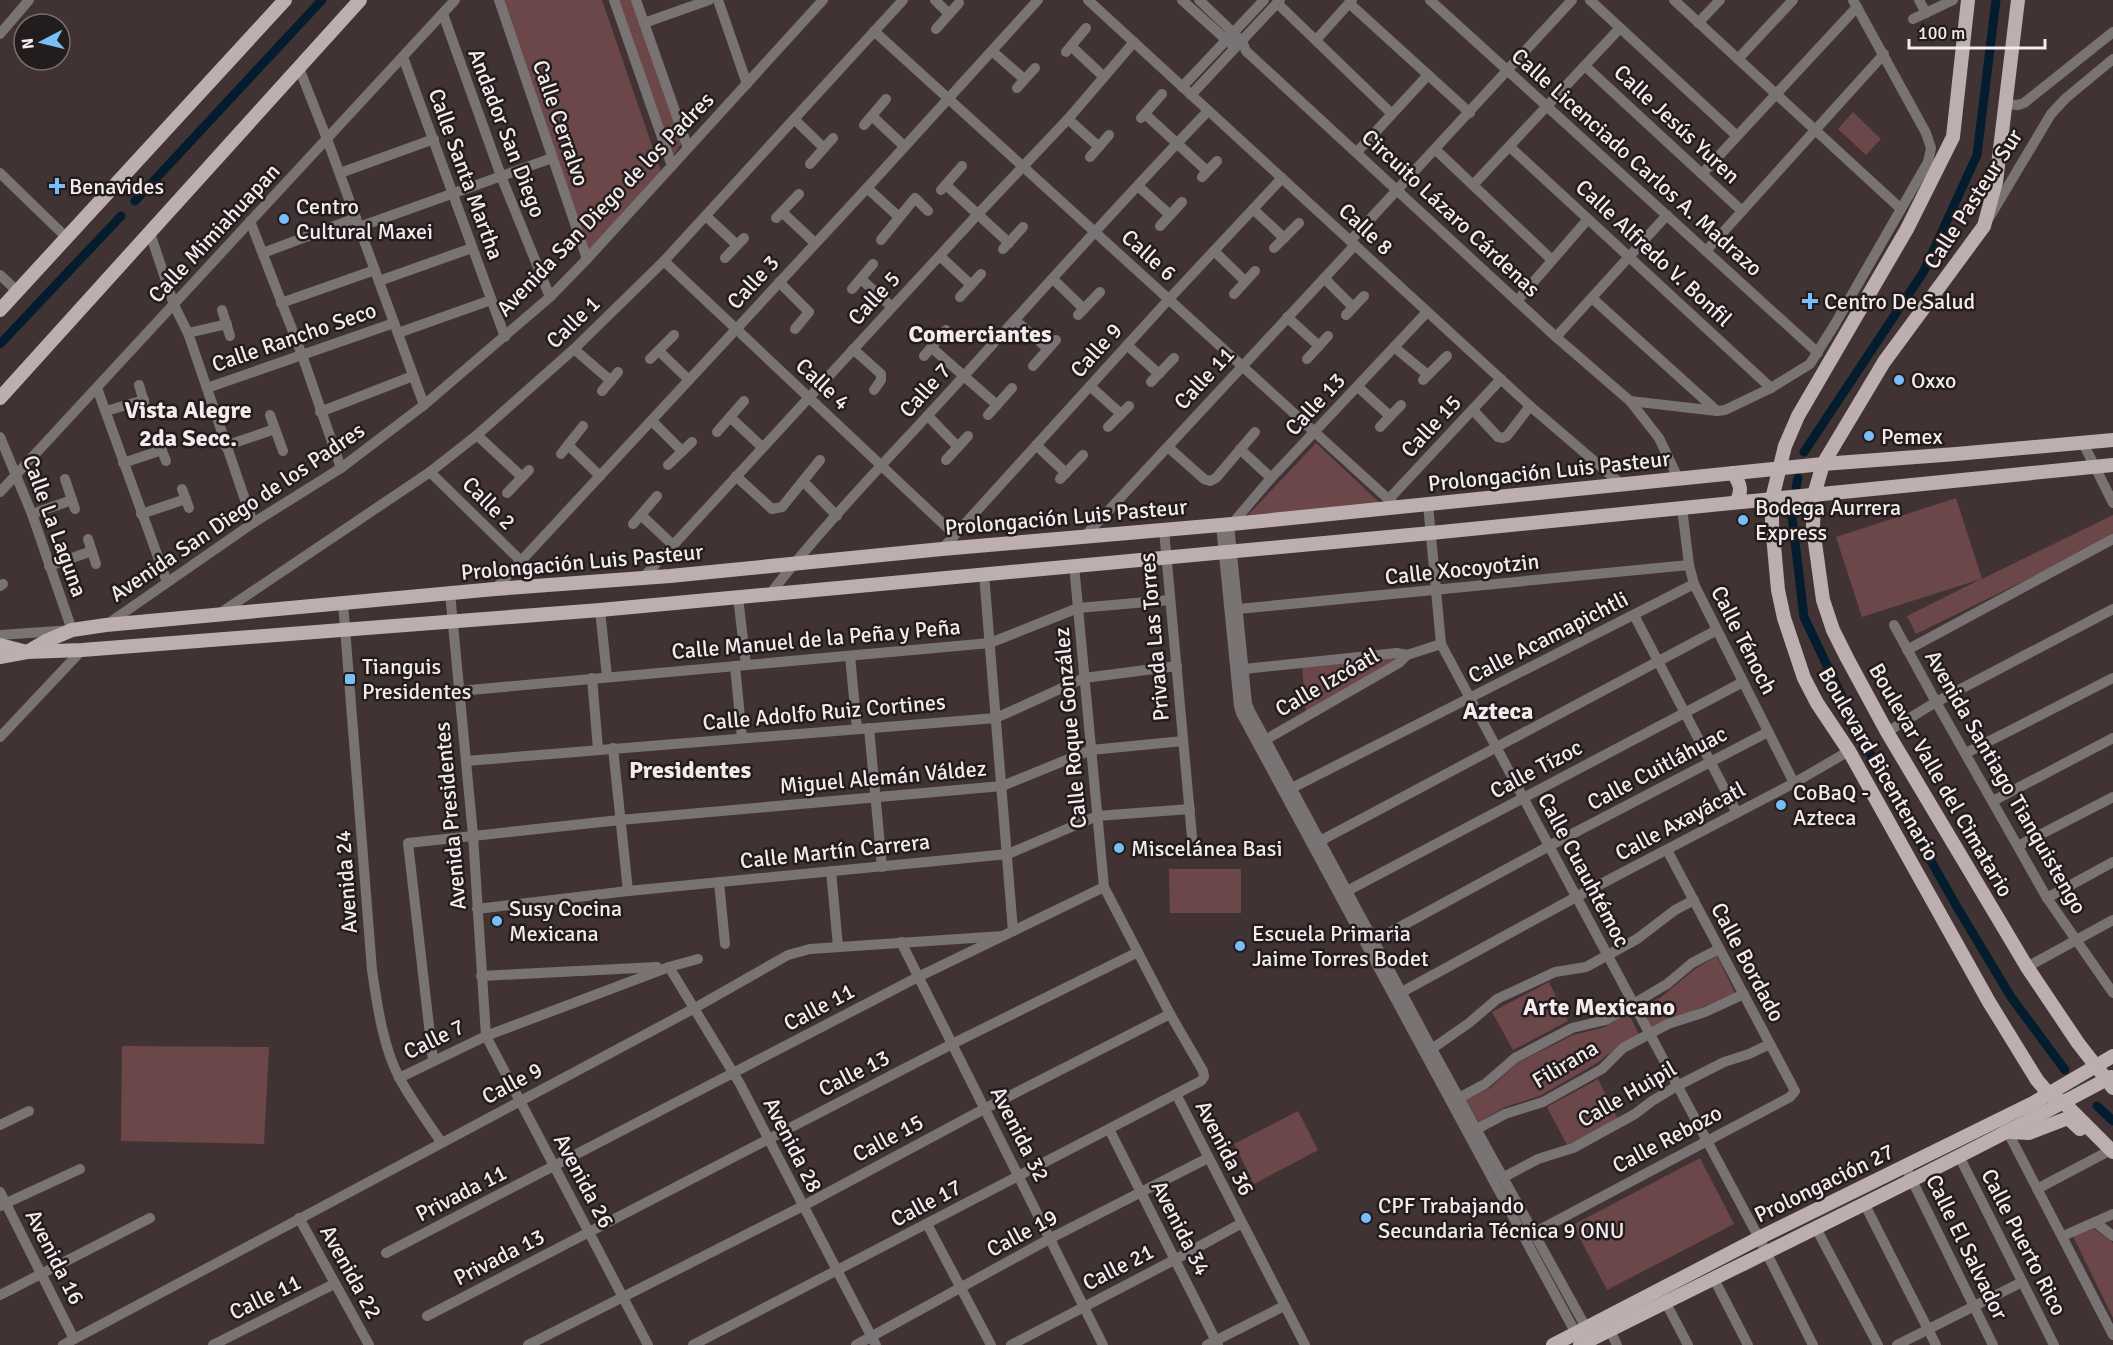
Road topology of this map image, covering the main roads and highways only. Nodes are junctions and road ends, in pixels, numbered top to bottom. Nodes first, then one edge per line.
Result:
1 (285, 0) edge
2 (353, 0) edge
3 (360, 0) edge
4 (1968, 0) edge
5 (2020, 1) edge
6 (337, 25) junction
7 (0, 310) edge
8 (0, 398) edge
9 (2113, 440) edge
10 (1956, 454) junction
11 (1822, 464) junction
12 (2113, 465) edge
13 (1780, 468) junction
14 (1734, 473) junction
15 (1959, 481) junction
16 (1814, 495) junction
17 (1772, 498) junction
18 (1736, 502) junction
19 (0, 645) edge
20 (27, 652) junction
21 (0, 657) edge
22 (2113, 1056) edge
23 (2094, 1065) junction
24 (2111, 1081) edge
25 (2049, 1094) junction
26 (2064, 1103) junction
27 (2008, 1132) junction
28 (2109, 1148) edge
29 (1583, 1338) edge
30 (1553, 1345) edge

1 - 7 main road
2 - 6 main road
3 - 6 main road
4 - 13 main road, Boulevard Bicentenario
5 - 11 main road, Calle Pasteur Sur
6 - 8 main road
9 - 10 main road, Prolongación Luis Pasteur
10 - 11 main road, Prolongación Luis Pasteur
10 - 15 main road
11 - 13 main road, Prolongación Luis Pasteur
11 - 16 main road, Boulevar Valle del Cimatario
12 - 15 main road, Prolongación Luis Pasteur
13 - 14 main road, Prolongación Luis Pasteur
13 - 17 main road, Boulevard Bicentenario
14 - 18 main road
14 - 20 main road, Prolongación Luis Pasteur
15 - 16 main road, Prolongación Luis Pasteur
16 - 17 main road, Prolongación Luis Pasteur
16 - 23 main road, Boulevar Valle del Cimatario
17 - 18 main road, Prolongación Luis Pasteur
17 - 25 main road, Boulevard Bicentenario
18 - 20 main road, Prolongación Luis Pasteur
19 - 20 main road, Prolongación Luis Pasteur
20 - 21 main road, Prolongación Luis Pasteur
22 - 23 main road, Prolongación 27
23 - 24 main road, Boulevar Valle del Cimatario
23 - 25 main road, Prolongación 27
24 - 26 main road, Prolongación 27
25 - 26 main road
25 - 29 main road, Prolongación 27
26 - 27 main road, Prolongación 27
26 - 28 main road
27 - 28 main road
27 - 29 main road, Prolongación 27
29 - 30 main road, Prolongación 27

